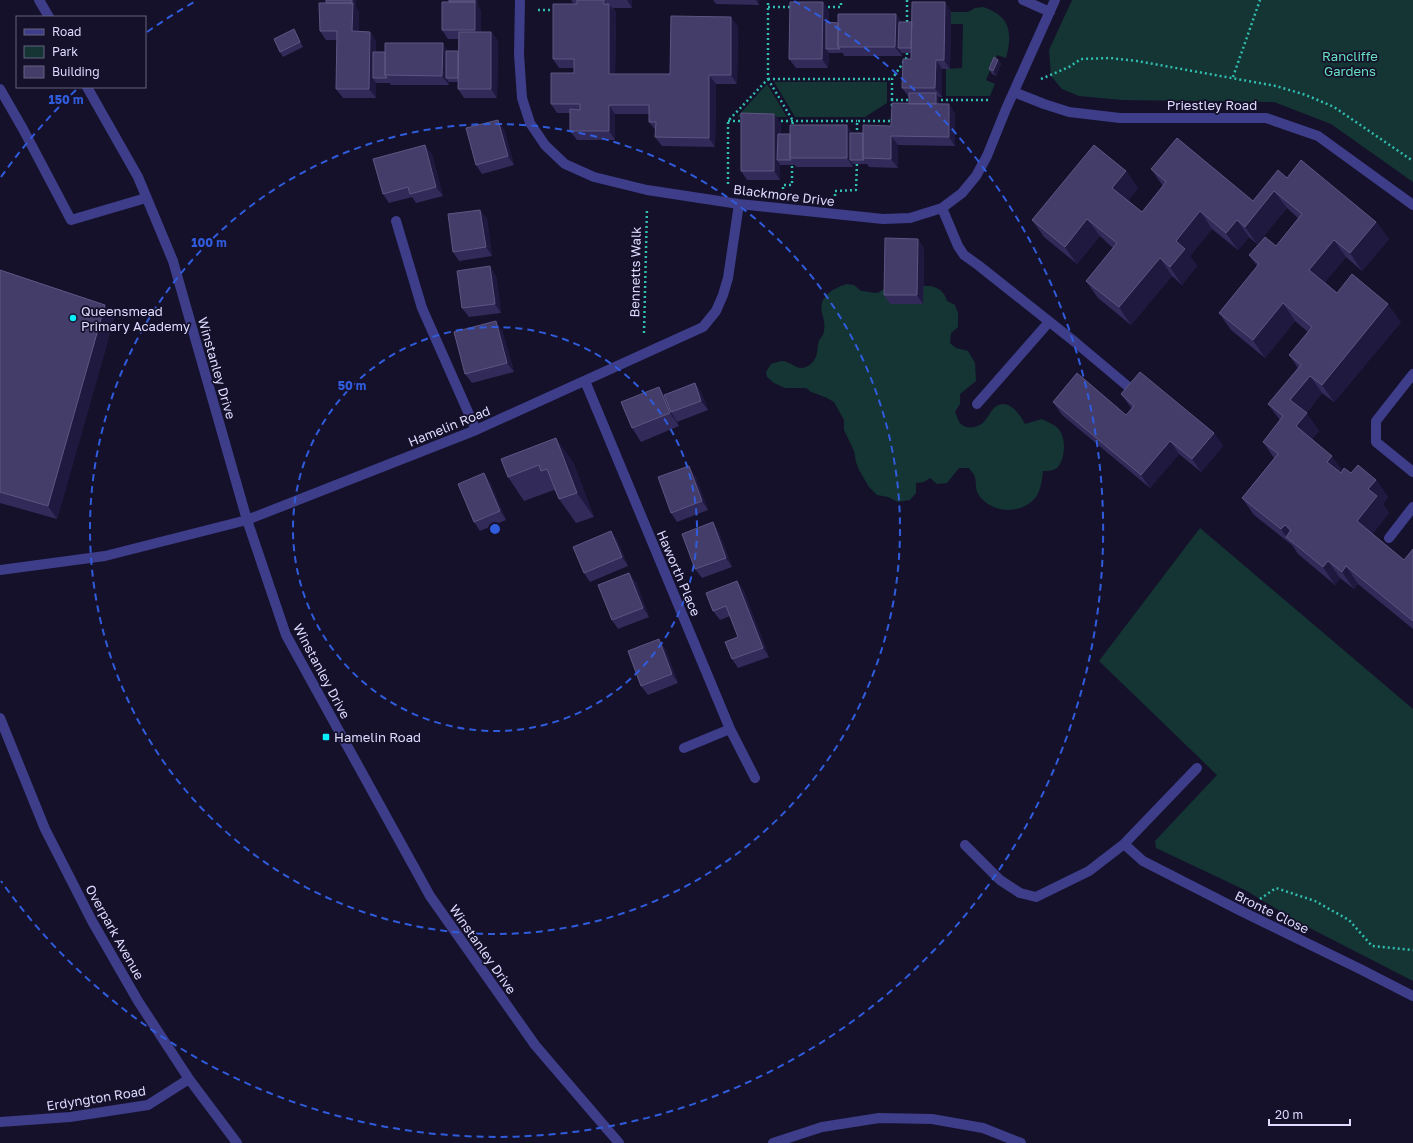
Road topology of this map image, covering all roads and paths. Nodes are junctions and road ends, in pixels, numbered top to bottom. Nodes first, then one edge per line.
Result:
1 (39, 0) edge
2 (768, 0) edge
3 (841, 0) edge
4 (907, 0) edge
5 (1023, 0) edge
6 (1055, 0) edge
7 (1260, 0) edge
8 (520, 5) edge
9 (768, 7) junction
10 (798, 7) edge
11 (820, 7) edge
12 (561, 10) edge
13 (1050, 12) junction
14 (48, 16) edge
15 (907, 28) edge
16 (907, 50) edge
17 (1233, 77) junction
18 (768, 79) junction
19 (892, 79) junction
20 (88, 88) edge
21 (0, 89) edge
22 (1014, 92) junction
23 (892, 100) junction
24 (914, 100) edge
25 (929, 100) edge
26 (892, 107) edge
27 (1006, 109) junction
28 (892, 114) edge
29 (728, 121) junction
30 (750, 121) edge
31 (771, 121) edge
32 (792, 121) junction
33 (857, 121) junction
34 (792, 128) edge
35 (857, 136) edge
36 (792, 156) edge
37 (857, 159) edge
38 (1413, 161) edge
39 (647, 190) junction
40 (146, 198) junction
41 (728, 202) junction
42 (739, 204) junction
43 (1413, 205) edge
44 (779, 208) junction
45 (942, 208) junction
46 (835, 214) junction
47 (396, 221) dead end
48 (1049, 322) junction
49 (643, 354) junction
50 (1413, 374) edge
51 (585, 381) junction
52 (1131, 389) edge
53 (977, 404) dead end
54 (476, 430) junction
55 (1413, 472) edge
56 (1413, 507) edge
57 (247, 520) junction
58 (1388, 538) dead end
59 (0, 570) edge
60 (0, 718) edge
61 (730, 729) junction
62 (684, 748) dead end
63 (1197, 768) dead end
64 (755, 778) dead end
65 (1124, 844) junction
66 (965, 845) dead end
67 (1240, 911) junction
68 (1413, 950) edge
69 (1413, 996) edge
70 (189, 1079) junction
71 (0, 1122) edge
72 (237, 1143) edge
73 (619, 1143) edge
74 (773, 1143) edge
75 (1021, 1143) edge

1 - 14 street
2 - 9 path
3 - 11 path
4 - 15 path
5 - 13 street
6 - 13 street, Blackmore Drive
7 - 17 path
8 - 12 path
8 - 39 street, Blackmore Drive
9 - 10 path
9 - 18 path
13 - 22 street, Blackmore Drive
16 - 19 path
17 - 22 path
17 - 38 path
18 - 19 path
18 - 29 path
18 - 32 path
19 - 23 path
20 - 40 street, Winstanley Drive
21 - 40 street
22 - 27 street, Blackmore Drive
22 - 43 street, Priestley Road
23 - 24 path
23 - 26 path
25 - 27 path
27 - 45 street, Blackmore Drive
28 - 33 path
29 - 30 path
29 - 41 path
31 - 32 path
32 - 33 path
32 - 34 path
33 - 35 path
36 - 44 path
37 - 46 path
39 - 41 street, Blackmore Drive
39 - 49 path, Bennetts Walk
40 - 57 street, Winstanley Drive
41 - 42 street, Blackmore Drive
42 - 44 street, Blackmore Drive
42 - 49 street, Hamelin Road
44 - 46 street, Blackmore Drive
45 - 46 street, Blackmore Drive
45 - 48 street
47 - 54 street
48 - 52 street
48 - 53 street
49 - 51 street, Hamelin Road
50 - 55 street
51 - 54 street, Hamelin Road
51 - 61 street, Haworth Place
54 - 57 street, Hamelin Road
56 - 58 street
57 - 59 street, Hamelin Road
57 - 73 street, Winstanley Drive
60 - 70 street, Overpark Avenue
61 - 62 street
61 - 64 street, Haworth Place
63 - 65 street
65 - 66 street
65 - 67 street, Bronte Close
67 - 68 path
67 - 69 street, Bronte Close
70 - 71 street, Erdyngton Road
70 - 72 street, Overpark Avenue
74 - 75 street

